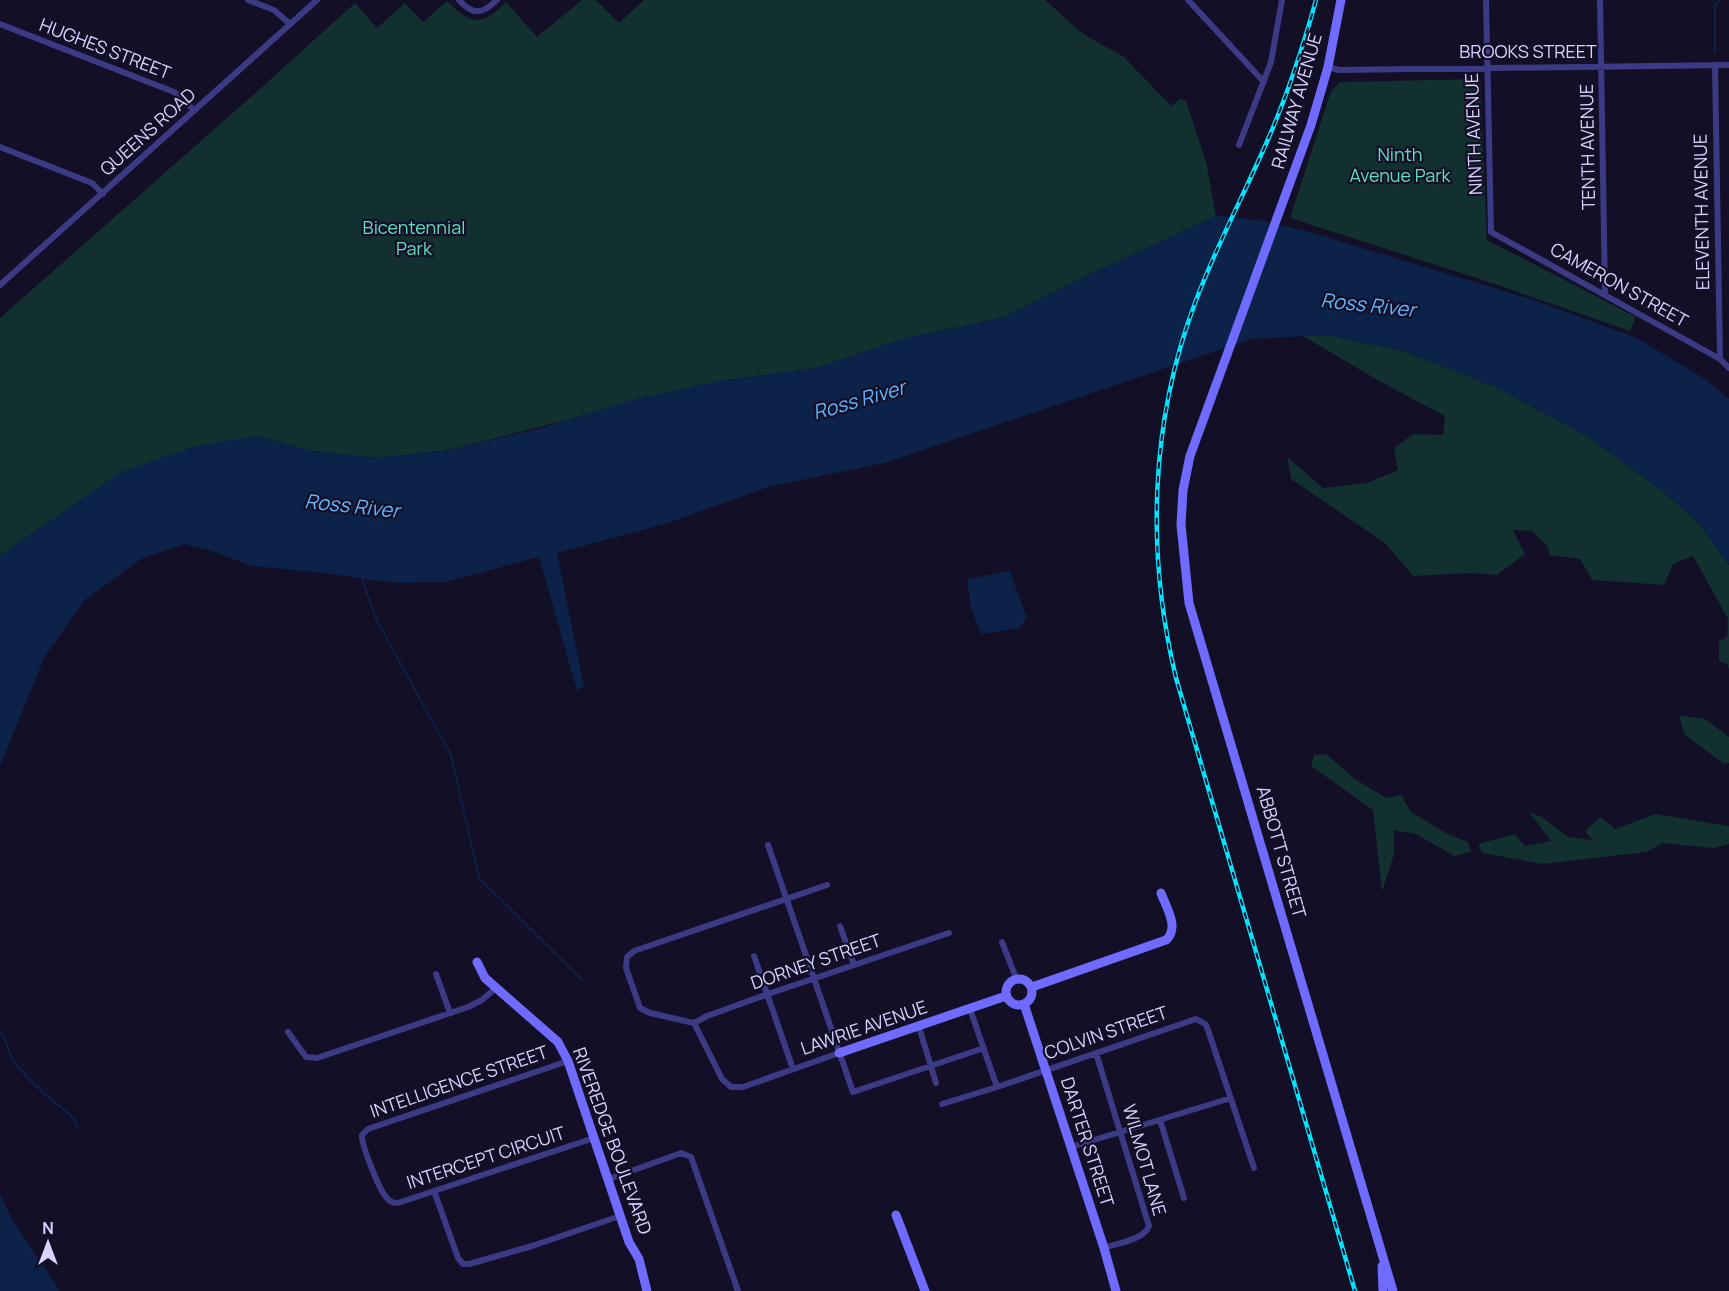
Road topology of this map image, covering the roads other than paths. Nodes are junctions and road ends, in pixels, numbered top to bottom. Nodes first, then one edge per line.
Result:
1 (248, 0) edge
2 (317, 0) edge
3 (459, 0) edge
4 (497, 0) edge
5 (1188, 0) edge
6 (1282, 0) edge
7 (1341, 0) edge
8 (1486, 0) edge
9 (1600, 0) edge
10 (0, 24) edge
11 (290, 24) junction
12 (1715, 65) junction
13 (1729, 65) edge
14 (1328, 67) junction
15 (1487, 67) junction
16 (1601, 67) junction
17 (1264, 82) junction
18 (194, 111) junction
19 (1239, 145) dead end
20 (0, 147) edge
21 (103, 194) junction
22 (1491, 232) joint
23 (0, 285) edge
24 (1605, 293) junction
25 (1720, 359) junction
26 (1729, 368) edge
27 (1202, 418) joint
28 (768, 845) dead end
29 (827, 885) dead end
30 (1161, 893) dead end
31 (787, 899) junction
32 (840, 926) dead end
33 (949, 933) dead end
34 (1002, 942) dead end
35 (754, 956) dead end
36 (477, 962) dead end
37 (854, 965) junction
38 (436, 974) dead end
39 (1016, 978) junction
40 (813, 979) junction
41 (1032, 987) junction
42 (496, 988) junction
43 (768, 994) junction
44 (1006, 996) junction
45 (1024, 1004) junction
46 (970, 1009) junction
47 (450, 1013) junction
48 (694, 1023) junction
49 (919, 1027) junction
50 (288, 1032) dead end
51 (984, 1048) junction
52 (840, 1053) junction
53 (1096, 1053) junction
54 (568, 1061) junction
55 (932, 1065) junction
56 (793, 1069) junction
57 (1047, 1070) junction
58 (936, 1083) dead end
59 (997, 1087) junction
60 (1232, 1098) junction
61 (942, 1104) dead end
62 (1160, 1120) junction
63 (1121, 1132) junction
64 (362, 1135) joint
65 (594, 1138) junction
66 (1071, 1147) junction
67 (1254, 1167) dead end
68 (609, 1179) junction
69 (434, 1191) junction
70 (1184, 1198) dead end
71 (896, 1215) dead end
72 (620, 1216) junction
73 (1104, 1248) junction
74 (1381, 1254) junction
75 (647, 1291) edge
76 (738, 1291) edge
77 (925, 1291) edge
78 (1116, 1291) edge
79 (1383, 1291) edge
80 (1393, 1291) edge

1 - 11 street
2 - 11 street, QUEENS ROAD
3 - 4 street
5 - 17 street
6 - 17 street, RAILWAY AVENUE
7 - 14 main road, RAILWAY AVENUE
8 - 15 street, NINTH AVENUE
9 - 16 street, TENTH AVENUE
10 - 18 street, HUGHES STREET
11 - 18 street, QUEENS ROAD
12 - 13 street, BROOKS STREET
12 - 16 street, BROOKS STREET
12 - 25 street, ELEVENTH AVENUE
14 - 15 street, BROOKS STREET
14 - 27 main road, RAILWAY AVENUE
15 - 16 street, BROOKS STREET
15 - 22 street, NINTH AVENUE
16 - 24 street, TENTH AVENUE
17 - 19 street, RAILWAY AVENUE
18 - 21 street, QUEENS ROAD
20 - 21 street
21 - 23 street, QUEENS ROAD
22 - 24 street, CAMERON STREET
24 - 25 street, CAMERON STREET
25 - 26 street, CAMERON STREET
27 - 74 main road, ABBOTT STREET
28 - 31 street
29 - 31 street
30 - 41 main road
31 - 40 street
31 - 48 street
32 - 37 street
33 - 37 street, DORNEY STREET
34 - 39 street
35 - 43 street
36 - 42 main road, RIVEREDGE BOULEVARD
37 - 40 street, DORNEY STREET
38 - 47 street
39 - 41 main road
39 - 44 main road
40 - 43 street, DORNEY STREET
40 - 52 street
41 - 45 main road
42 - 47 street
42 - 54 main road, RIVEREDGE BOULEVARD
43 - 48 street, DORNEY STREET
43 - 56 street
44 - 45 main road
44 - 46 main road, LAWRIE AVENUE
45 - 57 main road, DARTER STREET
46 - 49 main road, LAWRIE AVENUE
46 - 51 street
47 - 50 street
48 - 56 street, LAWRIE AVENUE
49 - 52 main road, LAWRIE AVENUE
49 - 55 street
51 - 55 street
51 - 59 street
52 - 55 street
52 - 56 street, LAWRIE AVENUE
53 - 57 street, COLVIN STREET
53 - 60 street, COLVIN STREET
53 - 63 street, WILMOT LANE
54 - 64 street, INTELLIGENCE STREET
54 - 65 main road, RIVEREDGE BOULEVARD
55 - 58 street
57 - 59 street, COLVIN STREET
57 - 66 main road, DARTER STREET
59 - 61 street, COLVIN STREET
60 - 62 street
60 - 67 street
62 - 63 street
62 - 70 street
63 - 66 street
63 - 73 street, WILMOT LANE
64 - 69 street, INTERCEPT CIRCUIT
65 - 68 main road, RIVEREDGE BOULEVARD
65 - 69 street, INTERCEPT CIRCUIT
66 - 73 main road, DARTER STREET
68 - 72 main road, RIVEREDGE BOULEVARD
68 - 76 street
69 - 72 street
71 - 77 main road
72 - 75 main road, RIVEREDGE BOULEVARD
73 - 78 main road, DARTER STREET
74 - 79 main road
74 - 80 main road, ABBOTT STREET

